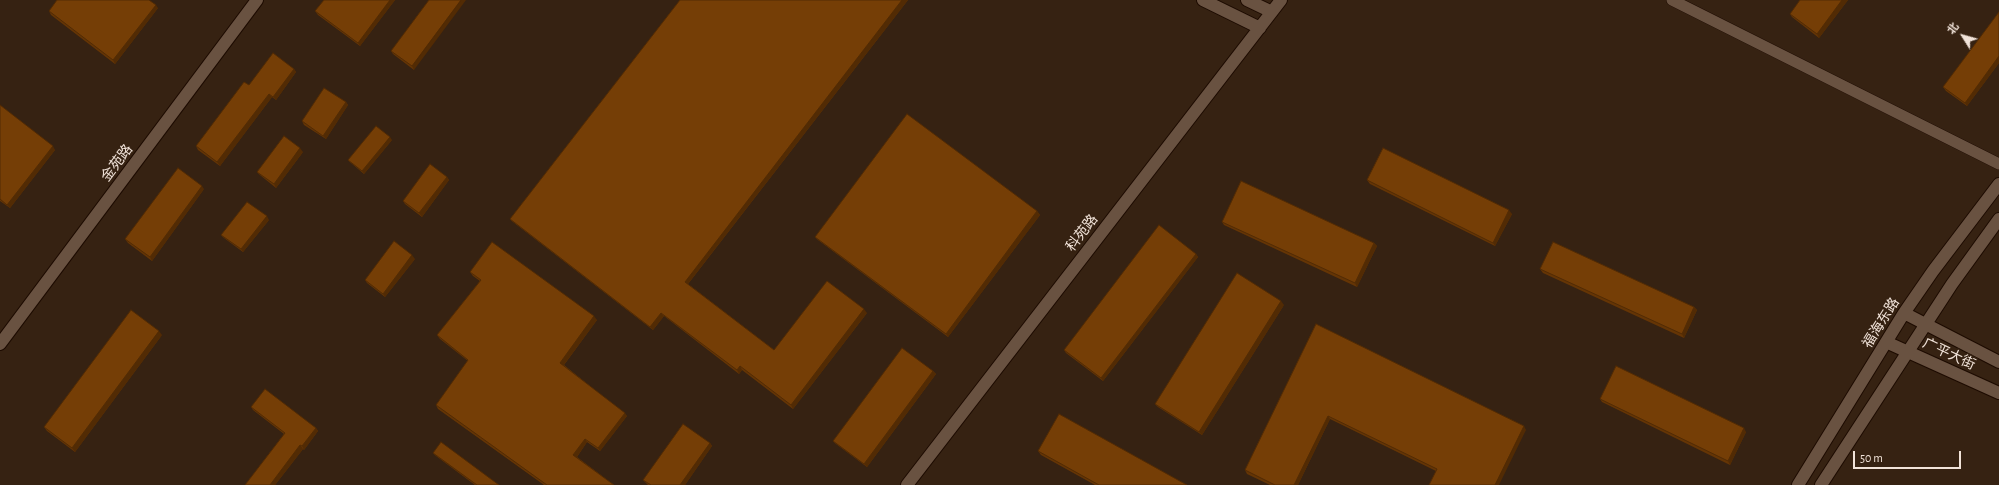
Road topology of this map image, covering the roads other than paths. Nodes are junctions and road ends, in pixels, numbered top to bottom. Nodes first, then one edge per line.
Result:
1 (257, 0) edge
2 (1203, 0) edge
3 (1247, 0) edge
4 (1281, 0) edge
5 (1672, 0) edge
6 (1272, 12) junction
7 (1260, 28) junction
8 (1999, 164) edge
9 (1999, 184) edge
10 (1999, 219) edge
11 (1904, 313) junction
12 (1925, 325) junction
13 (1886, 342) junction
14 (0, 344) edge
15 (1908, 352) junction
16 (1999, 362) edge
17 (1999, 393) edge
18 (907, 485) edge
19 (1798, 485) edge
20 (1821, 485) edge

1 - 14 street, 金苑路
2 - 7 street
3 - 6 street
4 - 6 street, 科苑路
5 - 8 street
6 - 7 street, 科苑路
7 - 18 street, 科苑路
9 - 11 street, 福海东路
10 - 12 street
11 - 12 street, 广平大街
11 - 13 street, 福海东路
12 - 15 street
12 - 16 street, 广平大街
13 - 15 street, 广平大街
13 - 19 street, 福海东路
15 - 17 street, 广平大街
15 - 20 street

